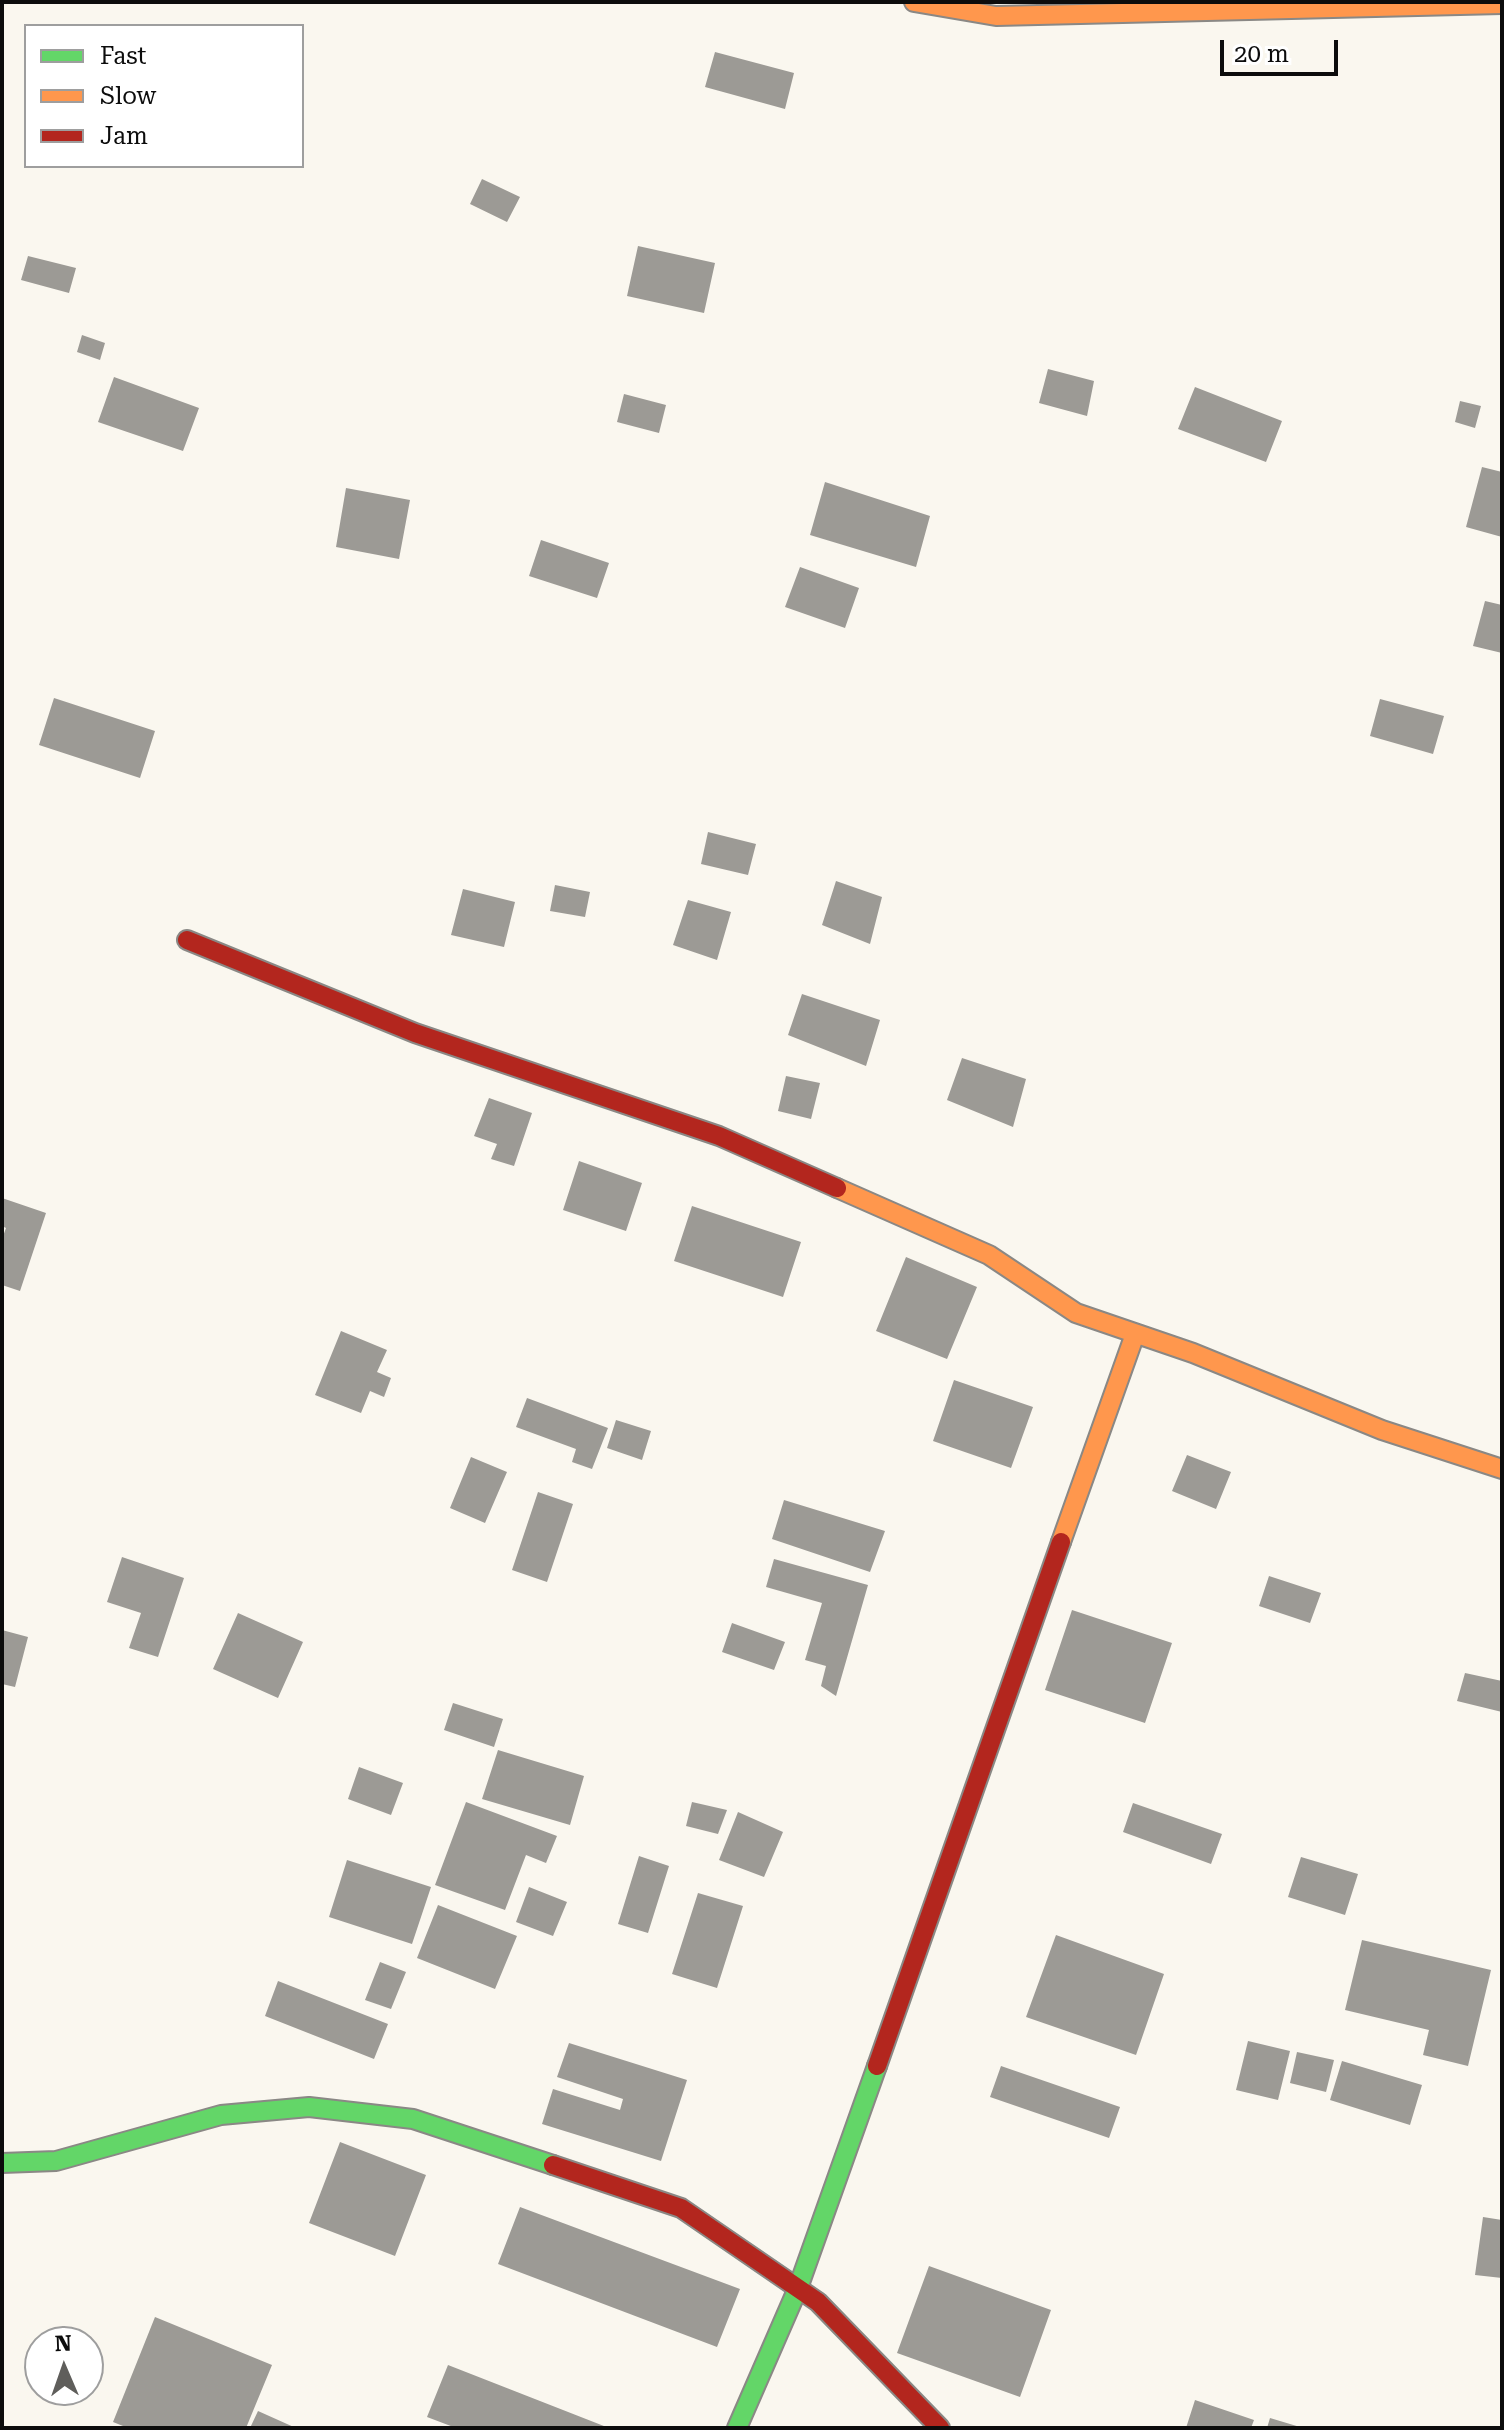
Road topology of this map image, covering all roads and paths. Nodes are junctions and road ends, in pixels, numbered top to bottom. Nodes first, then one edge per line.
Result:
1 (914, 2) edge
2 (1502, 4) edge
3 (187, 940) dead end
4 (1135, 1334) junction
5 (1502, 1469) edge
6 (2, 2163) edge
7 (798, 2288) junction
8 (737, 2428) edge
9 (940, 2428) edge

1 - 2 street
3 - 4 street
4 - 5 street
4 - 7 street
6 - 7 street
7 - 8 street
7 - 9 street

